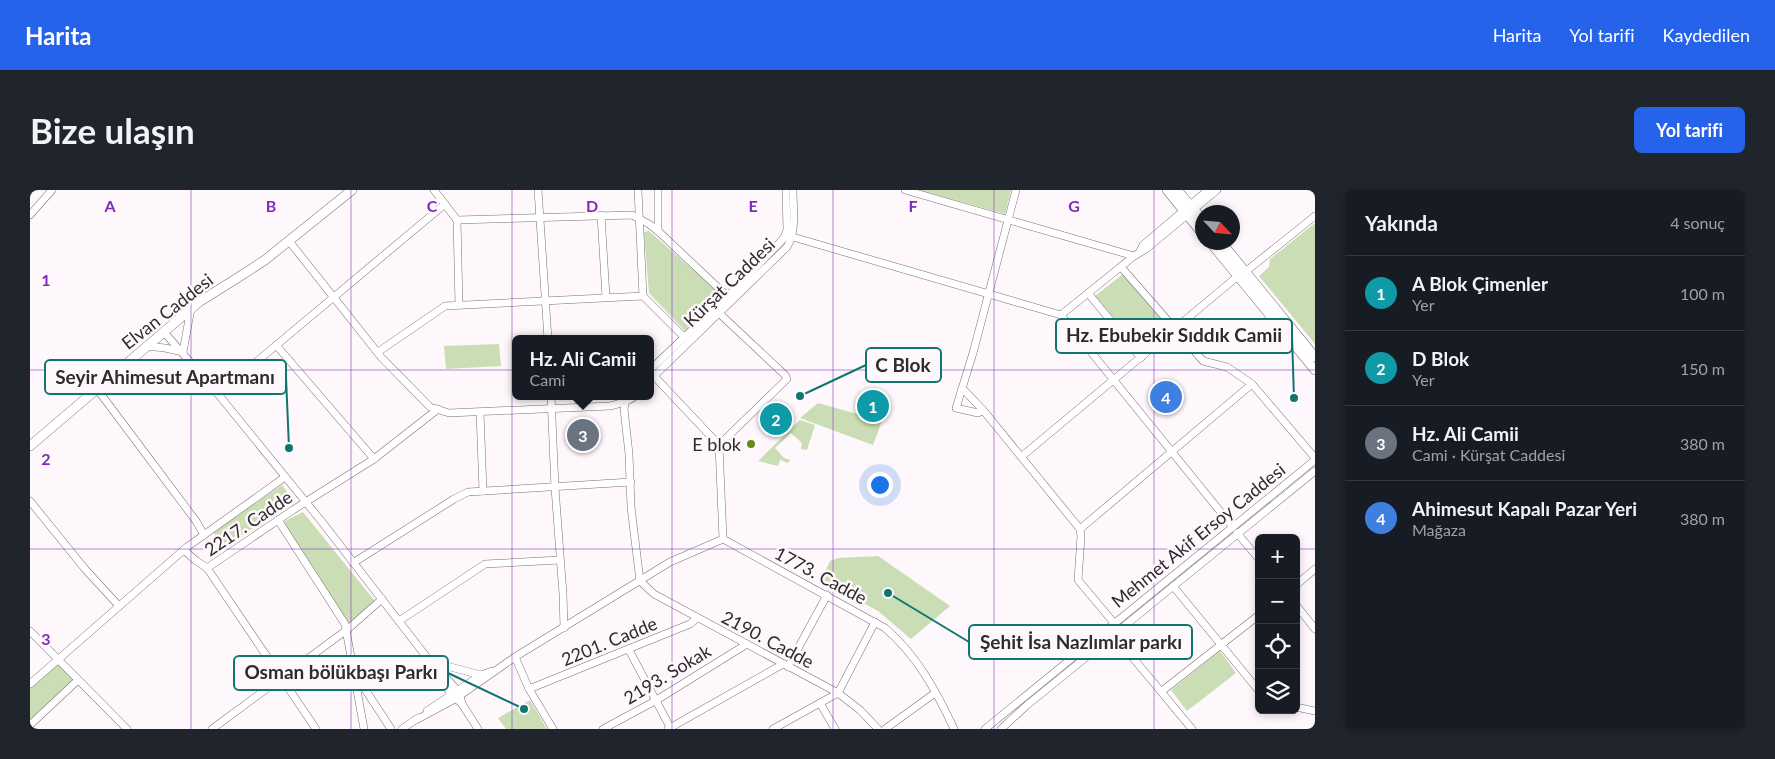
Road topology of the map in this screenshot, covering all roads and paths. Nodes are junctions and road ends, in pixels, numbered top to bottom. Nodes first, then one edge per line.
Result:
1 (52, 190) edge
2 (352, 190) edge
3 (434, 190) edge
4 (538, 190) edge
5 (638, 190) edge
6 (658, 190) edge
7 (786, 190) edge
8 (793, 190) edge
9 (905, 190) edge
10 (1016, 190) edge
11 (1167, 190) edge
12 (1177, 190) edge
13 (1208, 190) edge
14 (1217, 190) edge
15 (445, 204) junction
16 (1189, 210) junction
17 (1195, 214) edge
18 (30, 215) edge
19 (601, 215) junction
20 (1315, 216) edge
21 (640, 218) junction
22 (541, 219) junction
23 (457, 220) junction
24 (1009, 220) junction
25 (1195, 221) edge
26 (658, 231) junction
27 (789, 236) junction
28 (289, 241) junction
29 (1218, 250) edge
30 (1226, 250) edge
31 (1137, 253) junction
32 (1121, 268) junction
33 (1241, 274) junction
34 (989, 293) junction
35 (1088, 293) junction
36 (643, 296) junction
37 (727, 296) junction
38 (606, 297) junction
39 (333, 298) junction
40 (546, 302) junction
41 (459, 306) junction
42 (191, 308) junction
43 (720, 314) junction
44 (1061, 315) junction
45 (1175, 329) junction
46 (163, 331) junction
47 (548, 335) edge
48 (684, 337) junction
49 (276, 345) junction
50 (146, 346) junction
51 (183, 352) junction
52 (378, 352) junction
53 (1315, 357) edge
54 (1140, 358) junction
55 (1315, 370) edge
56 (654, 374) edge
57 (654, 374) edge
58 (654, 378) edge
59 (1113, 381) junction
60 (1252, 384) junction
61 (962, 388) junction
62 (97, 389) junction
63 (218, 394) junction
64 (551, 400) edge
65 (624, 400) edge
66 (626, 400) edge
67 (438, 409) junction
68 (552, 410) junction
69 (983, 410) junction
70 (480, 412) junction
71 (719, 445) junction
72 (30, 446) edge
73 (1171, 452) junction
74 (1021, 457) junction
75 (1315, 459) edge
76 (374, 460) junction
77 (1315, 471) edge
78 (285, 477) junction
79 (630, 482) junction
80 (555, 488) junction
81 (483, 491) junction
82 (30, 501) edge
83 (305, 503) junction
84 (278, 520) junction
85 (1232, 526) junction
86 (1080, 529) junction
87 (1237, 533) junction
88 (204, 535) junction
89 (723, 539) junction
90 (184, 550) junction
91 (1255, 554) edge
92 (560, 560) junction
93 (353, 563) junction
94 (207, 568) junction
95 (1315, 570) edge
96 (640, 581) junction
97 (1300, 582) edge
98 (1173, 586) junction
99 (827, 595) junction
100 (382, 599) junction
101 (119, 606) junction
102 (1300, 610) edge
103 (697, 618) junction
104 (1255, 618) edge
105 (399, 621) junction
106 (875, 622) junction
107 (1114, 623) junction
108 (564, 628) junction
109 (1315, 629) edge
110 (346, 630) junction
111 (30, 631) edge
112 (1114, 635) junction
113 (746, 644) junction
114 (1220, 646) junction
115 (629, 650) junction
116 (425, 654) junction
117 (515, 657) junction
118 (58, 660) junction
119 (433, 663) junction
120 (785, 666) junction
121 (496, 670) junction
122 (481, 675) junction
123 (281, 677) junction
124 (355, 677) junction
125 (78, 680) junction
126 (30, 684) edge
127 (1255, 686) edge
128 (529, 689) junction
129 (1162, 691) junction
130 (838, 692) junction
131 (935, 693) junction
132 (456, 694) junction
133 (655, 700) junction
134 (820, 703) junction
135 (1300, 707) edge
136 (1315, 711) edge
137 (949, 719) junction
138 (30, 727) edge
139 (127, 729) edge
140 (212, 729) edge
141 (316, 729) edge
142 (364, 729) edge
143 (391, 729) edge
144 (402, 729) edge
145 (478, 729) edge
146 (553, 729) edge
147 (603, 729) edge
148 (670, 729) edge
149 (773, 729) edge
150 (835, 729) edge
151 (878, 729) edge
152 (885, 729) edge
153 (954, 729) edge
154 (959, 729) edge
155 (985, 729) edge
156 (1001, 729) edge
157 (1192, 729) edge

1 - 18 street
2 - 28 main road, Elvan Caddesi
3 - 15 street
4 - 22 street
5 - 21 street
6 - 26 street
7 - 27 street, Kürşat Caddesi
8 - 27 street, Kürşat Caddesi
9 - 24 street
10 - 24 street
11 - 16 main road
12 - 16 main road
13 - 16 street
14 - 16 street
15 - 23 street
15 - 39 street
16 - 17 main road
16 - 25 main road
16 - 31 street
19 - 21 street
19 - 22 street
19 - 38 street
20 - 33 street
21 - 26 street
21 - 36 street
22 - 23 street
22 - 40 street
23 - 41 street
24 - 31 street
24 - 34 street
26 - 37 street
27 - 34 street
27 - 37 street, Kürşat Caddesi
27 - 43 street, Kürşat Caddesi
28 - 39 street
28 - 42 main road, Elvan Caddesi
29 - 33 main road
30 - 33 main road
31 - 32 street
32 - 35 street
32 - 45 street
33 - 45 street
33 - 53 main road
33 - 55 main road
34 - 44 street
34 - 61 street
35 - 44 street
35 - 54 street
36 - 38 street
36 - 48 street
37 - 48 street, Kürşat Caddesi
38 - 40 street
39 - 49 street
39 - 52 street
40 - 41 street
40 - 47 street
41 - 52 street
42 - 46 main road, Elvan Caddesi
42 - 51 street
43 - 56 street, Kürşat Caddesi
43 - 71 street
44 - 59 street
45 - 54 street
45 - 60 street
46 - 50 main road, Elvan Caddesi
46 - 51 street
48 - 57 street, Kürşat Caddesi
49 - 63 street
49 - 76 street
50 - 51 street
50 - 62 main road, Elvan Caddesi
51 - 63 street
52 - 67 street
54 - 59 street
58 - 71 street
59 - 73 street
59 - 74 street
60 - 73 street
60 - 75 street
61 - 69 street
61 - 69 street
62 - 72 main road, Elvan Caddesi
62 - 88 street
63 - 78 street
64 - 68 street
65 - 68 street
66 - 79 street
67 - 70 street
67 - 76 street, 2217. Cadde
68 - 70 street
68 - 80 street
69 - 74 street
70 - 81 street
71 - 89 street
73 - 85 street
73 - 86 street
74 - 86 street
75 - 85 street, Mehmet Akif Ersoy Caddesi
76 - 83 street, 2217. Cadde
77 - 87 street, Mehmet Akif Ersoy Caddesi
78 - 83 street
78 - 88 street
79 - 80 street
79 - 96 street
80 - 81 street
80 - 92 street
81 - 93 street
82 - 101 street
83 - 84 street, 2217. Cadde
83 - 93 street
84 - 94 street, 2217. Cadde
84 - 110 street
85 - 107 street, Mehmet Akif Ersoy Caddesi
86 - 107 street
87 - 91 street
87 - 98 street, Mehmet Akif Ersoy Caddesi
88 - 90 street
89 - 96 street, 2201. Cadde
89 - 99 street, 1773. Cadde
90 - 94 street
90 - 101 street
92 - 105 street
92 - 108 street
93 - 100 street
94 - 123 street, 2217. Cadde
95 - 97 street
96 - 103 street, 2190. Cadde
96 - 108 street, 2201. Cadde
98 - 112 street, Mehmet Akif Ersoy Caddesi
98 - 114 street
99 - 106 street, 1773. Cadde
99 - 120 street
100 - 105 street
100 - 110 street
101 - 118 street
102 - 109 street
103 - 113 street, 2190. Cadde
103 - 115 street, 2201. Cadde
104 - 114 street
105 - 116 street
106 - 130 street
106 - 131 street, 1773. Cadde
107 - 155 street, Mehmet Akif Ersoy Caddesi
108 - 117 street, 2201. Cadde
110 - 123 street
110 - 124 street
111 - 118 street
112 - 129 street
112 - 156 street, Mehmet Akif Ersoy Caddesi
113 - 120 street, 2190. Cadde
113 - 133 street, 2193. Sokak
114 - 127 street
114 - 129 street
115 - 128 street, 2201. Cadde
115 - 133 street
116 - 119 street
116 - 132 street
117 - 121 street, 2201. Cadde
117 - 128 street
118 - 125 street
118 - 126 street
119 - 122 street
119 - 132 street
120 - 130 street, 2190. Cadde
120 - 148 street
121 - 122 street, 2201. Cadde
121 - 132 street, 2201. Cadde
122 - 132 street, 2201. Cadde
123 - 140 street
123 - 141 street, 2217. Cadde
124 - 142 street
124 - 143 street
125 - 138 street
125 - 139 street
128 - 146 street
129 - 157 street
130 - 134 street
130 - 151 street, 2190. Cadde
131 - 137 street, 1773. Cadde
131 - 152 street
132 - 144 street, 2201. Cadde
132 - 145 street
133 - 147 street, 2193. Sokak
133 - 148 street
134 - 149 street
134 - 150 street
135 - 136 street
137 - 153 street
137 - 154 street

